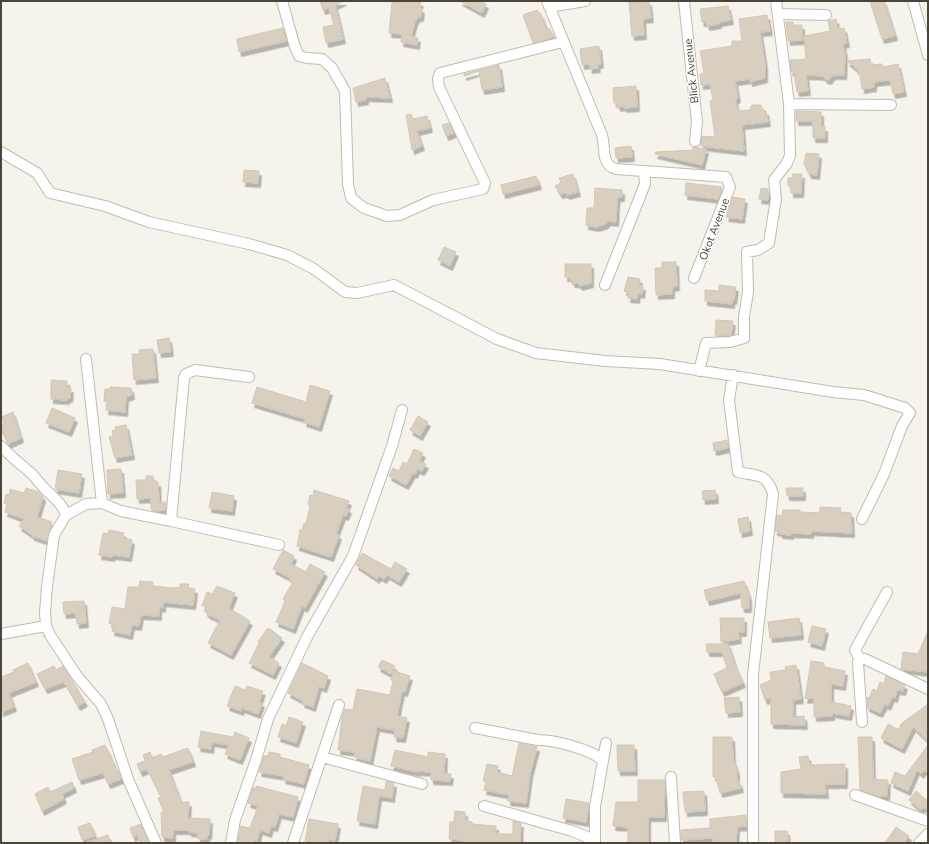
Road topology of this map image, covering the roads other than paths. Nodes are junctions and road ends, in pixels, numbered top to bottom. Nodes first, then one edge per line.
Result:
1 (282, 1) edge
2 (585, 1) edge
3 (684, 1) edge
4 (776, 1) edge
5 (913, 1) edge
6 (548, 4) edge
7 (778, 14) junction
8 (826, 15) dead end
9 (563, 42) junction
10 (928, 55) edge
11 (789, 104) junction
12 (891, 105) dead end
13 (695, 142) dead end
14 (1, 152) edge
15 (644, 171) junction
16 (694, 278) dead end
17 (605, 285) dead end
18 (86, 359) dead end
19 (699, 370) junction
20 (732, 375) junction
21 (249, 377) dead end
22 (402, 410) dead end
23 (1, 446) edge
24 (102, 503) junction
25 (66, 515) junction
26 (862, 519) dead end
27 (171, 521) junction
28 (279, 545) dead end
29 (887, 592) dead end
30 (46, 626) junction
31 (1, 634) edge
32 (860, 659) junction
33 (928, 689) edge
34 (338, 705) dead end
35 (862, 722) dead end
36 (475, 728) dead end
37 (606, 743) dead end
38 (322, 757) junction
39 (603, 760) junction
40 (671, 777) dead end
41 (422, 784) dead end
42 (855, 795) dead end
43 (484, 806) dead end
44 (928, 821) edge
45 (928, 834) edge
46 (156, 843) edge
47 (231, 843) edge
48 (293, 843) edge
49 (594, 843) edge
50 (675, 843) edge
51 (753, 843) edge
52 (918, 843) edge

1 - 9 street
2 - 6 street
3 - 13 street, Blick Avenue
4 - 7 street
5 - 10 street
6 - 9 street
7 - 8 street
7 - 11 street
9 - 15 street
11 - 12 street
11 - 19 street
14 - 19 street
15 - 16 street, Okot Avenue
15 - 17 street
18 - 24 street
19 - 20 street
20 - 26 street
20 - 51 street
21 - 27 street
22 - 47 street
23 - 25 street
24 - 25 street
24 - 27 street
25 - 30 street
27 - 28 street
29 - 32 street
30 - 31 street
30 - 46 street
32 - 33 street
32 - 35 street
34 - 38 street
36 - 39 street
37 - 39 street
38 - 41 street
38 - 48 street
39 - 49 street
40 - 50 street
42 - 44 street
43 - 49 street
45 - 52 street

